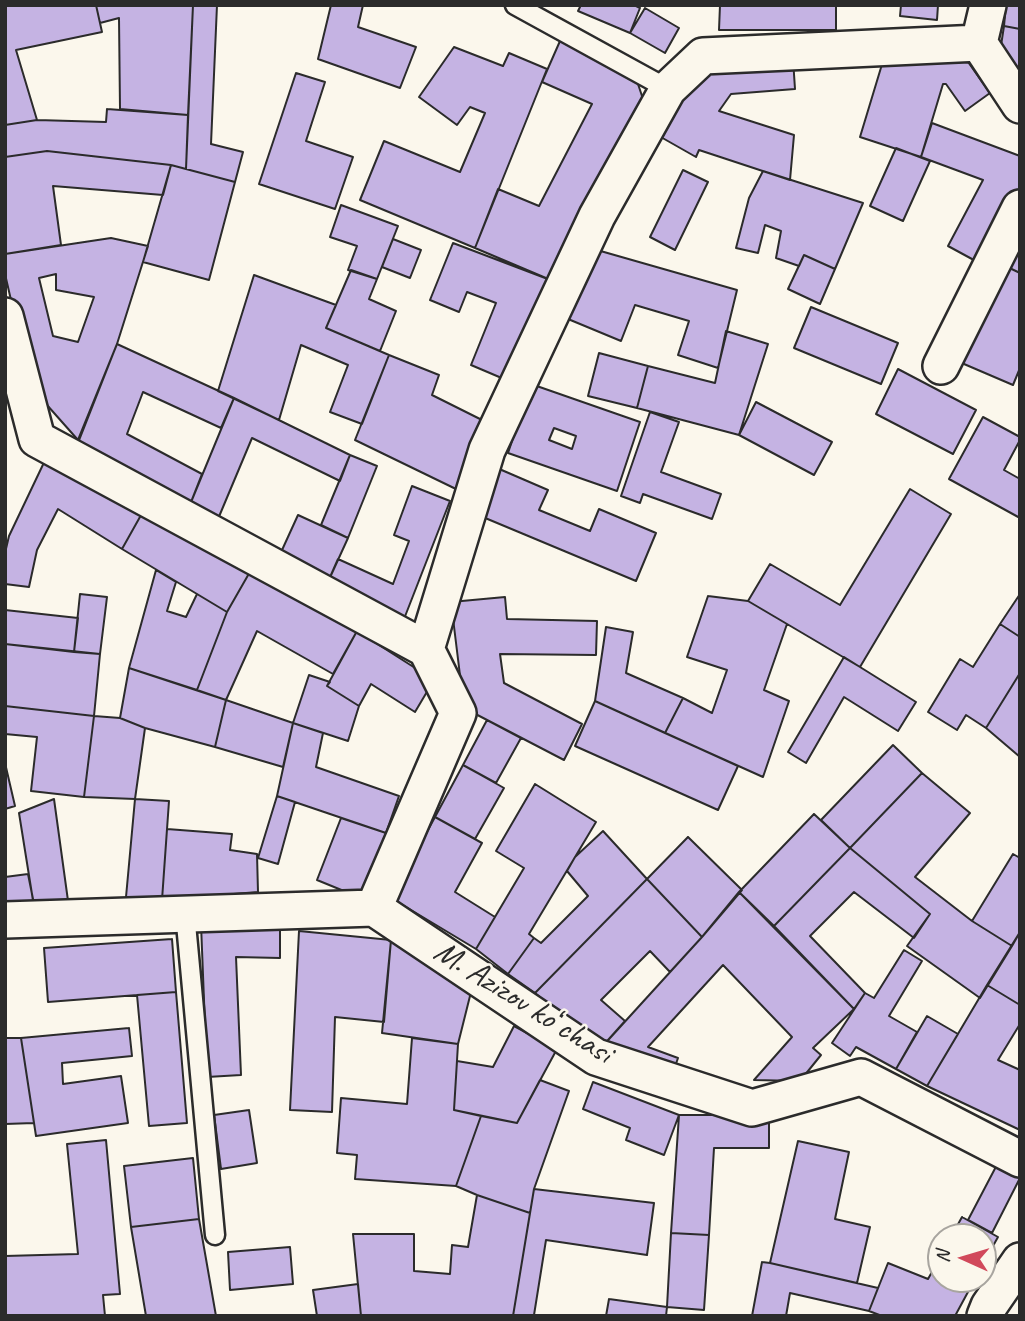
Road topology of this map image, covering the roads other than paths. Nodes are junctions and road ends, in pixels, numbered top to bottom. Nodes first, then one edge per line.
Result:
1 (514, 5) edge
2 (988, 5) edge
3 (979, 43) junction
4 (668, 89) junction
5 (1020, 105) edge
6 (1020, 208) edge
7 (5, 316) edge
8 (941, 366) dead end
9 (426, 649) junction
10 (374, 908) junction
11 (185, 913) junction
12 (5, 920) edge
13 (1020, 1159) edge
14 (215, 1235) dead end
15 (1020, 1261) edge
16 (985, 1316) edge

1 - 4 lane
2 - 3 street
3 - 4 street
3 - 5 street
4 - 9 street
6 - 8 street
7 - 9 street
9 - 10 street
10 - 11 street
10 - 13 street, M. Azizov koʻchasi
11 - 12 street
11 - 14 lane
15 - 16 street

